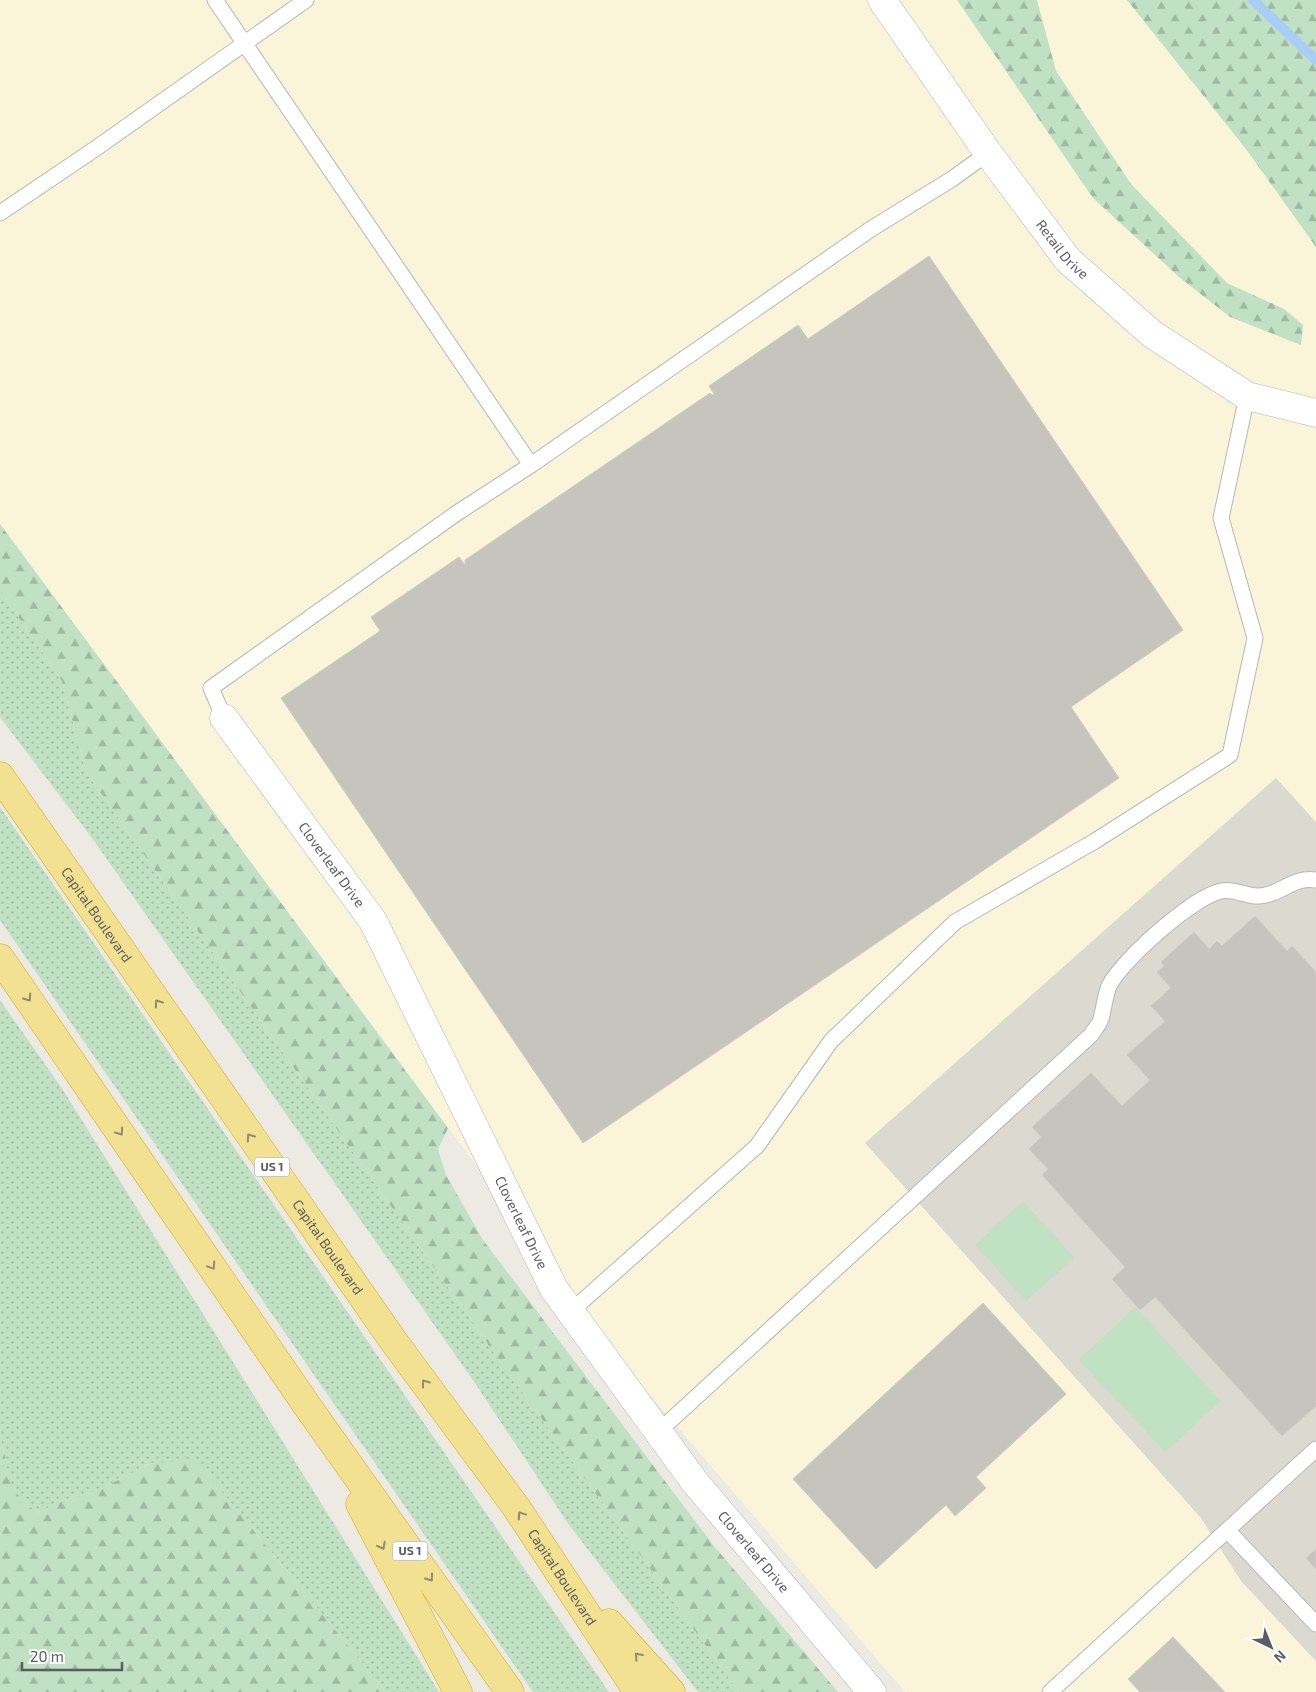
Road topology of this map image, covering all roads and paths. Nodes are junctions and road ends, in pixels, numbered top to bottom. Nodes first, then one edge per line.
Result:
1 (215, 0) edge
2 (306, 0) edge
3 (882, 0) edge
4 (244, 42) junction
5 (988, 153) junction
6 (0, 213) edge
7 (1247, 396) junction
8 (1316, 413) edge
9 (531, 465) junction
10 (224, 718) joint
11 (0, 776) edge
12 (1316, 880) edge
13 (0, 958) edge
14 (570, 1312) junction
15 (310, 1410) junction
16 (658, 1432) junction
17 (1316, 1449) edge
18 (1227, 1530) junction
19 (548, 1555) junction
20 (1316, 1624) edge
21 (458, 1692) edge
22 (510, 1692) edge
23 (638, 1692) edge
24 (671, 1692) edge
25 (872, 1692) edge
26 (1050, 1692) edge

1 - 4 lane
2 - 4 lane
3 - 5 street, Retail Drive
4 - 6 lane
4 - 9 lane
5 - 7 street, Retail Drive
5 - 9 lane
7 - 8 street, Retail Drive
7 - 14 lane
9 - 10 lane
10 - 14 street, Cloverleaf Drive
19 -> 11 highway, Capital Boulevard / US 1
12 - 16 lane
13 -> 15 highway, US 1
14 - 16 street, Cloverleaf Drive
15 -> 21 highway
15 -> 22 highway, US 1
16 - 25 street, Cloverleaf Drive
17 - 18 lane
18 - 20 lane
18 - 26 lane
19 - 23 highway, Capital Boulevard / US 1
24 -> 19 highway

